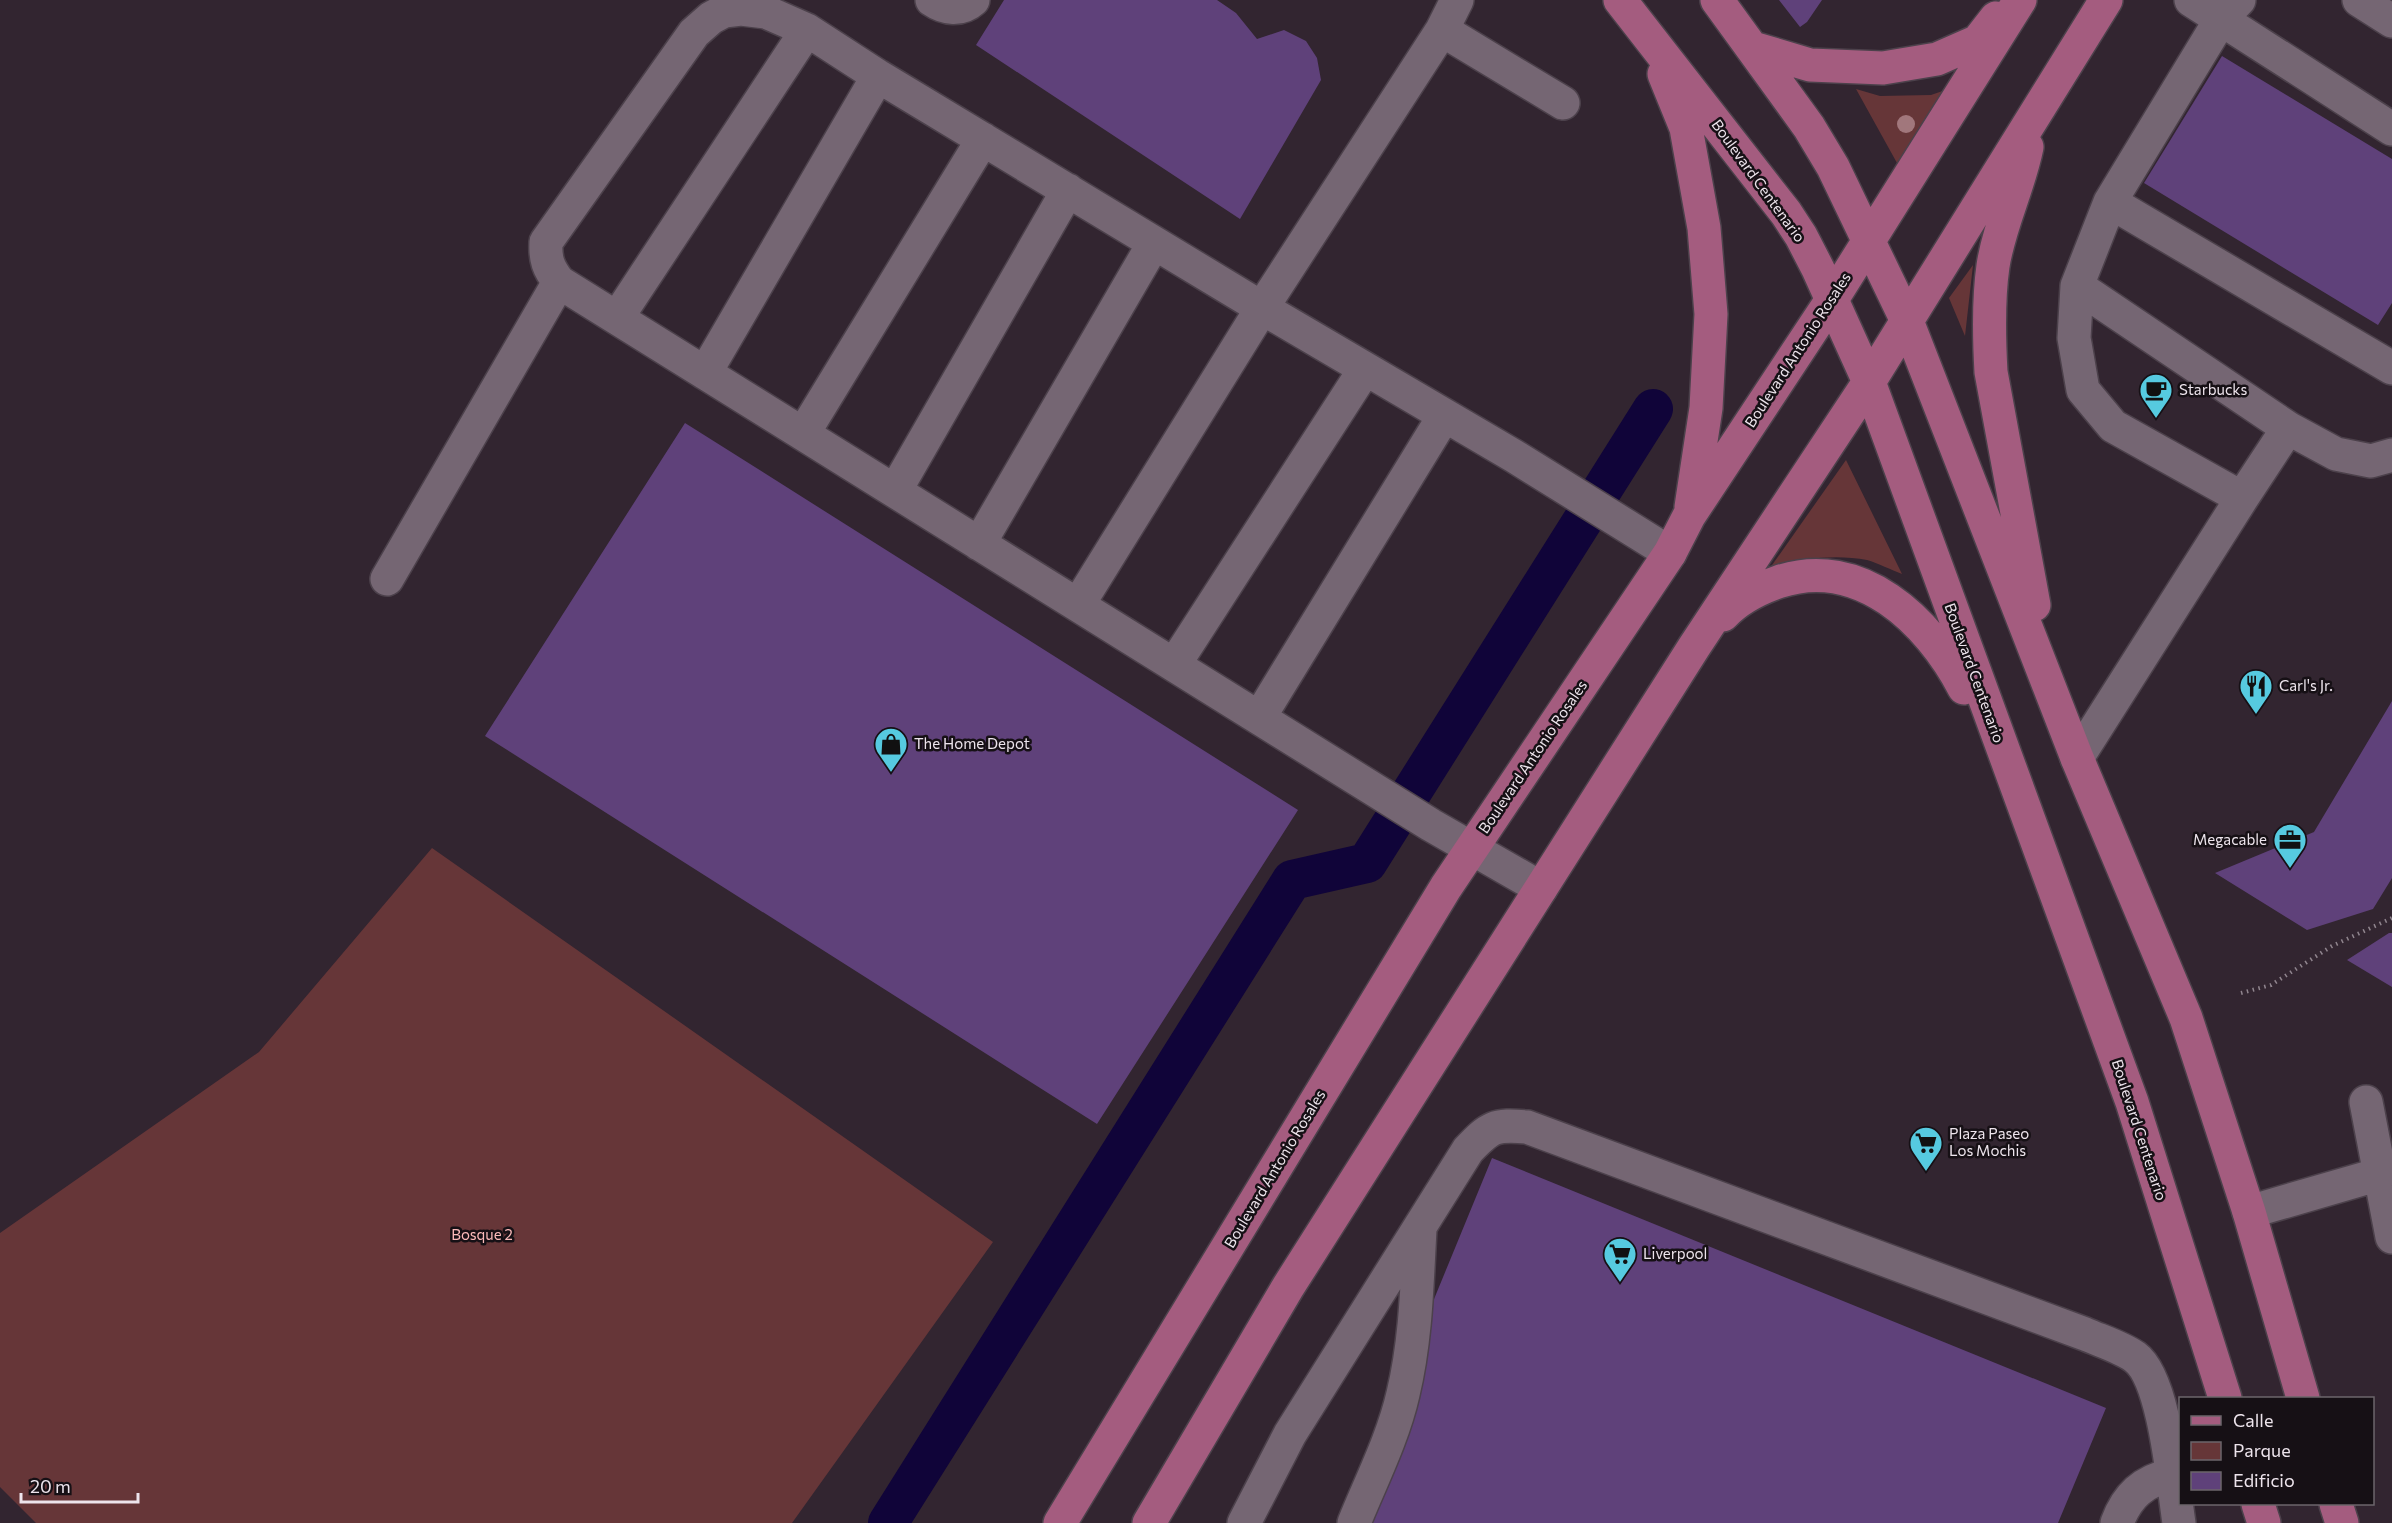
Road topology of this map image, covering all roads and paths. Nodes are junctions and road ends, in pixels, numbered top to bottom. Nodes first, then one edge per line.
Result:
1 (932, 0) edge
2 (973, 0) edge
3 (1457, 0) edge
4 (1620, 0) edge
5 (1717, 0) edge
6 (2010, 0) edge
7 (2020, 0) edge
8 (2106, 0) edge
9 (2191, 0) edge
10 (2359, 0) edge
11 (2230, 10) edge
12 (2392, 21) edge
13 (807, 30) junction
14 (1442, 30) junction
15 (1648, 36) junction
16 (1753, 48) junction
17 (878, 76) junction
18 (1563, 103) dead end
19 (2032, 118) junction
20 (2392, 129) edge
21 (983, 139) junction
22 (1068, 190) junction
23 (2110, 202) junction
24 (1154, 243) junction
25 (1868, 243) junction
26 (559, 282) junction
27 (2078, 286) junction
28 (1831, 302) junction
29 (1262, 308) junction
30 (617, 318) junction
31 (1907, 321) junction
32 (2392, 368) edge
33 (1365, 369) junction
34 (705, 373) junction
35 (1869, 382) junction
36 (1444, 416) junction
37 (2288, 428) junction
38 (803, 434) junction
39 (2392, 455) edge
40 (895, 491) junction
41 (2242, 498) junction
42 (1689, 516) junction
43 (979, 544) junction
44 (1670, 553) junction
45 (387, 579) dead end
46 (1078, 605) junction
47 (1694, 647) junction
48 (1174, 665) junction
49 (2046, 675) junction
50 (1259, 718) junction
51 (2078, 758) junction
52 (2014, 783) junction
53 (1471, 849) junction
54 (1541, 888) junction
55 (2392, 918) edge
56 (2241, 993) dead end
57 (2366, 1102) dead end
58 (2380, 1174) junction
59 (2249, 1212) junction
60 (1420, 1227) junction
61 (2392, 1237) edge
62 (2225, 1397) edge
63 (2303, 1397) edge
64 (2171, 1475) junction
65 (2259, 1505) edge
66 (2337, 1505) edge
67 (1060, 1523) edge
68 (1149, 1523) edge
69 (1244, 1523) edge
70 (1354, 1523) edge
71 (2116, 1523) edge
72 (2180, 1523) edge
73 (2264, 1523) edge
74 (2342, 1523) edge

1 - 2 lane
3 - 14 lane
4 - 15 main road, Boulevard Centenario
5 - 16 main road
6 - 16 main road
7 - 25 main road, Boulevard Antonio Rosales
8 - 19 main road
9 - 11 lane
10 - 12 lane
11 - 20 lane
11 - 23 lane
13 - 17 lane
13 - 26 lane
13 - 30 lane
14 - 18 lane
14 - 29 lane
15 - 28 main road, Boulevard Centenario
15 - 42 main road
16 - 25 main road
17 - 21 lane
17 - 34 lane
19 - 31 main road
19 - 49 main road
21 - 22 lane
21 - 38 lane
22 - 24 lane
22 - 40 lane
23 - 27 lane
23 - 32 lane
24 - 29 lane
24 - 43 lane
25 - 28 main road, Boulevard Antonio Rosales
25 - 31 main road
26 - 30 lane
26 - 45 lane
27 - 37 lane
27 - 41 lane
28 - 35 main road, Boulevard Centenario
28 - 42 main road, Boulevard Antonio Rosales
29 - 33 lane
29 - 46 lane
30 - 34 lane
31 - 35 main road
31 - 49 main road
33 - 36 lane
33 - 48 lane
34 - 38 lane
35 - 47 main road
35 - 52 main road, Boulevard Centenario
36 - 44 lane
36 - 50 lane
37 - 39 lane
37 - 41 lane
38 - 40 lane
40 - 43 lane
41 - 51 lane
42 - 44 main road, Boulevard Antonio Rosales
43 - 46 lane
44 - 53 main road, Boulevard Antonio Rosales
46 - 48 lane
47 - 52 main road
47 - 54 main road
48 - 50 lane
49 - 51 main road
50 - 53 lane
51 - 59 main road
52 - 62 main road, Boulevard Centenario
53 - 54 lane
53 - 67 main road, Boulevard Antonio Rosales
54 - 68 main road
55 - 56 path
57 - 58 lane
58 - 59 lane
58 - 61 lane
59 - 63 main road
60 - 64 lane
60 - 69 lane
60 - 70 lane
64 - 71 lane
64 - 72 lane
65 - 73 main road
66 - 74 main road

